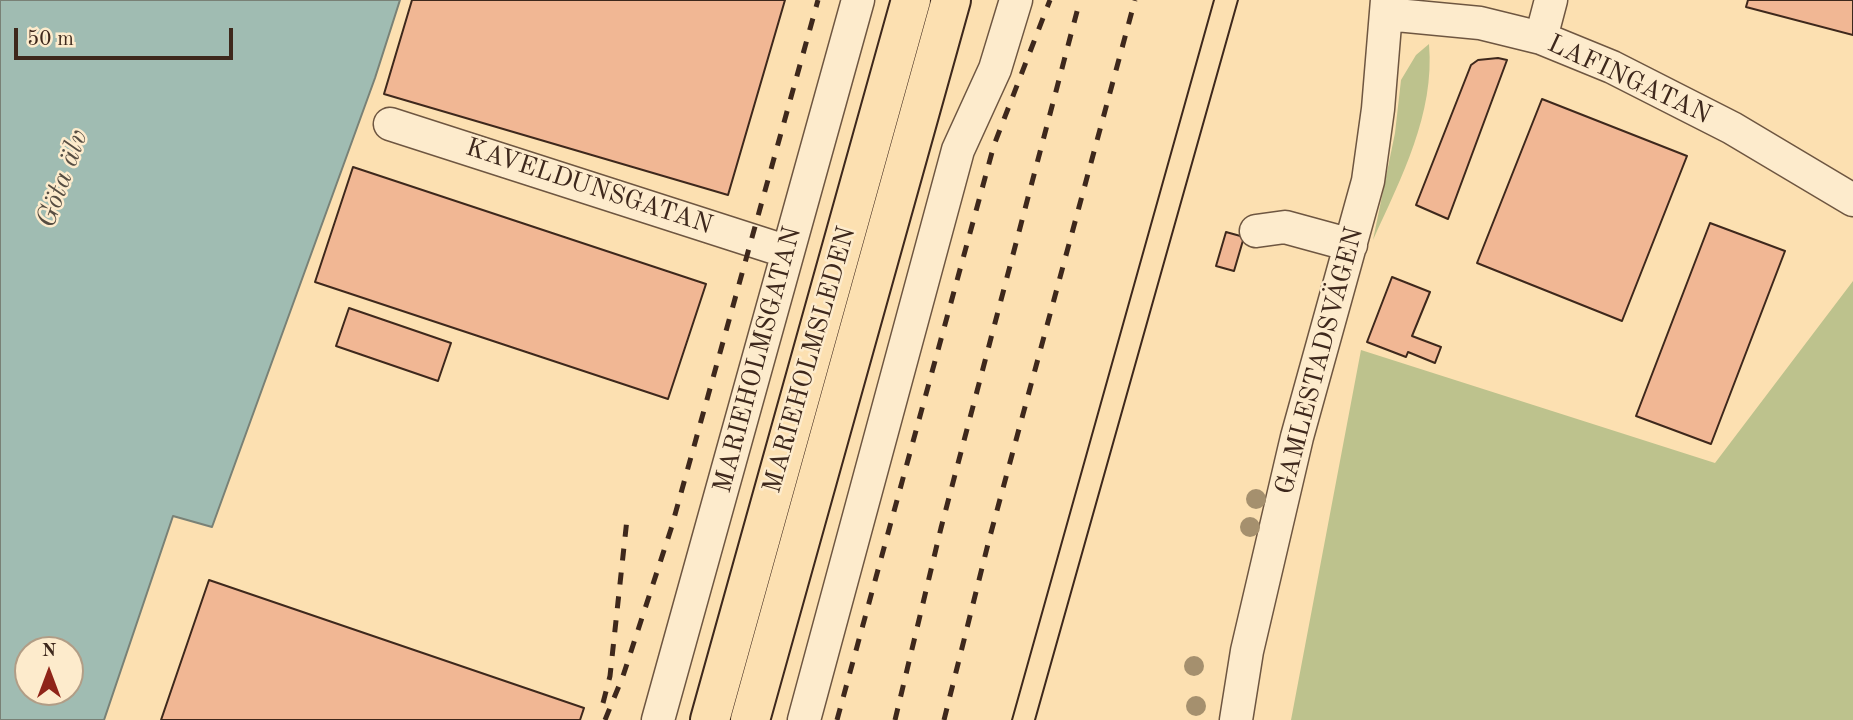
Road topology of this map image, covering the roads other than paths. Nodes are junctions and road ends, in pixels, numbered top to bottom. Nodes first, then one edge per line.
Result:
1 (859, 0) edge
2 (911, 0) edge
3 (951, 0) edge
4 (1016, 0) edge
5 (1551, 0) edge
6 (1386, 7) edge
7 (1541, 38) junction
8 (390, 124) dead end
9 (1853, 200) edge
10 (1256, 231) dead end
11 (1352, 245) junction
12 (788, 252) junction
13 (658, 720) edge
14 (710, 720) edge
15 (750, 720) edge
16 (804, 720) edge
17 (1236, 720) edge

1 - 12 street, MARIEHOLMSGATAN
2 - 14 highway, MARIEHOLMSLEDEN
3 - 15 highway, MARIEHOLMSLEDEN
4 - 16 street
5 - 7 street
6 - 7 street, LAFINGATAN
6 - 11 street, GAMLESTADSVÄGEN
7 - 9 street, LAFINGATAN
8 - 12 street, KAVELDUNSGATAN
10 - 11 street
11 - 17 street, GAMLESTADSVÄGEN
12 - 13 street, MARIEHOLMSGATAN

